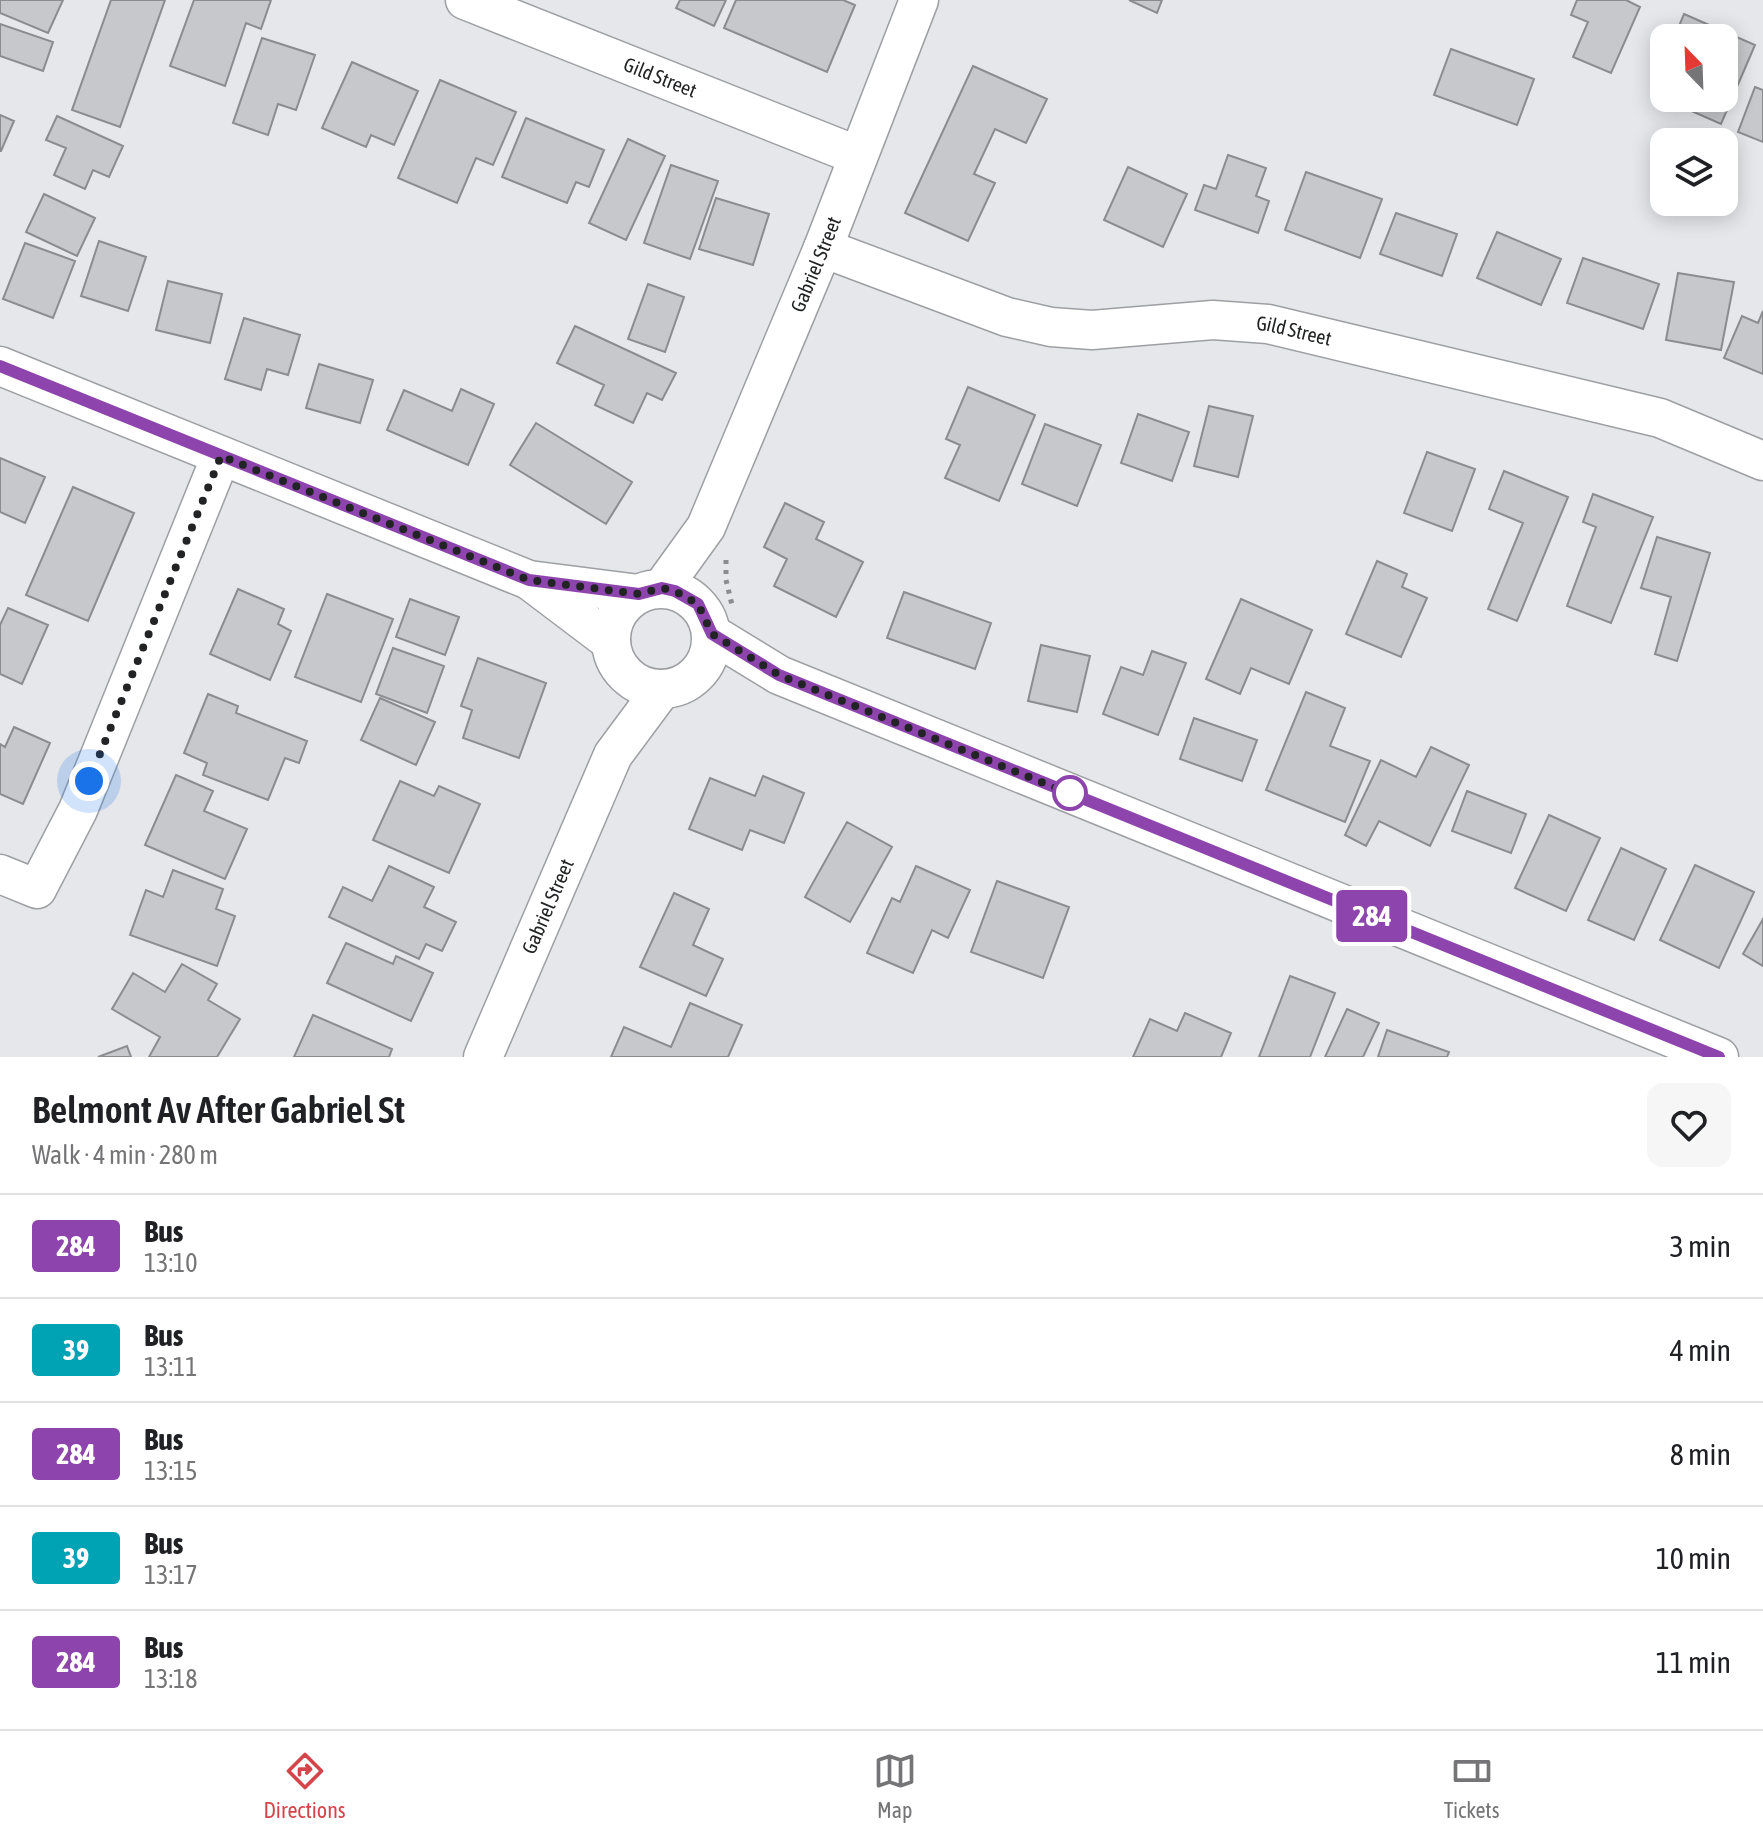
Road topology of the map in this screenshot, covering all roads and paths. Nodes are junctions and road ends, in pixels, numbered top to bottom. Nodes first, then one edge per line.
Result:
1 (465, 0) edge
2 (919, 0) edge
3 (856, 155) junction
4 (823, 248) junction
5 (0, 366) edge
6 (221, 456) junction
7 (1763, 461) edge
8 (706, 527) junction
9 (529, 580) junction
10 (650, 591) junction
11 (705, 619) junction
12 (618, 658) junction
13 (696, 675) junction
14 (779, 675) junction
15 (662, 689) junction
16 (613, 755) junction
17 (0, 874) edge
18 (483, 1057) edge
19 (1719, 1057) edge

1 - 3 street, Gild Street
2 - 3 street, Gabriel Street
3 - 4 street, Gabriel Street
4 - 7 street, Gild Street
4 - 8 street, Gabriel Street
5 - 6 street
6 - 9 street
6 - 17 street
8 - 10 street, Gabriel Street
8 - 11 street, Gabriel Street
9 - 10 street
9 - 12 street
10 - 11 street
10 - 12 street
11 - 13 street
11 - 14 street
12 - 15 street
12 - 16 street, Gabriel Street
13 - 14 street
13 - 15 street
14 - 19 street
15 - 16 street, Gabriel Street
16 - 18 street, Gabriel Street

